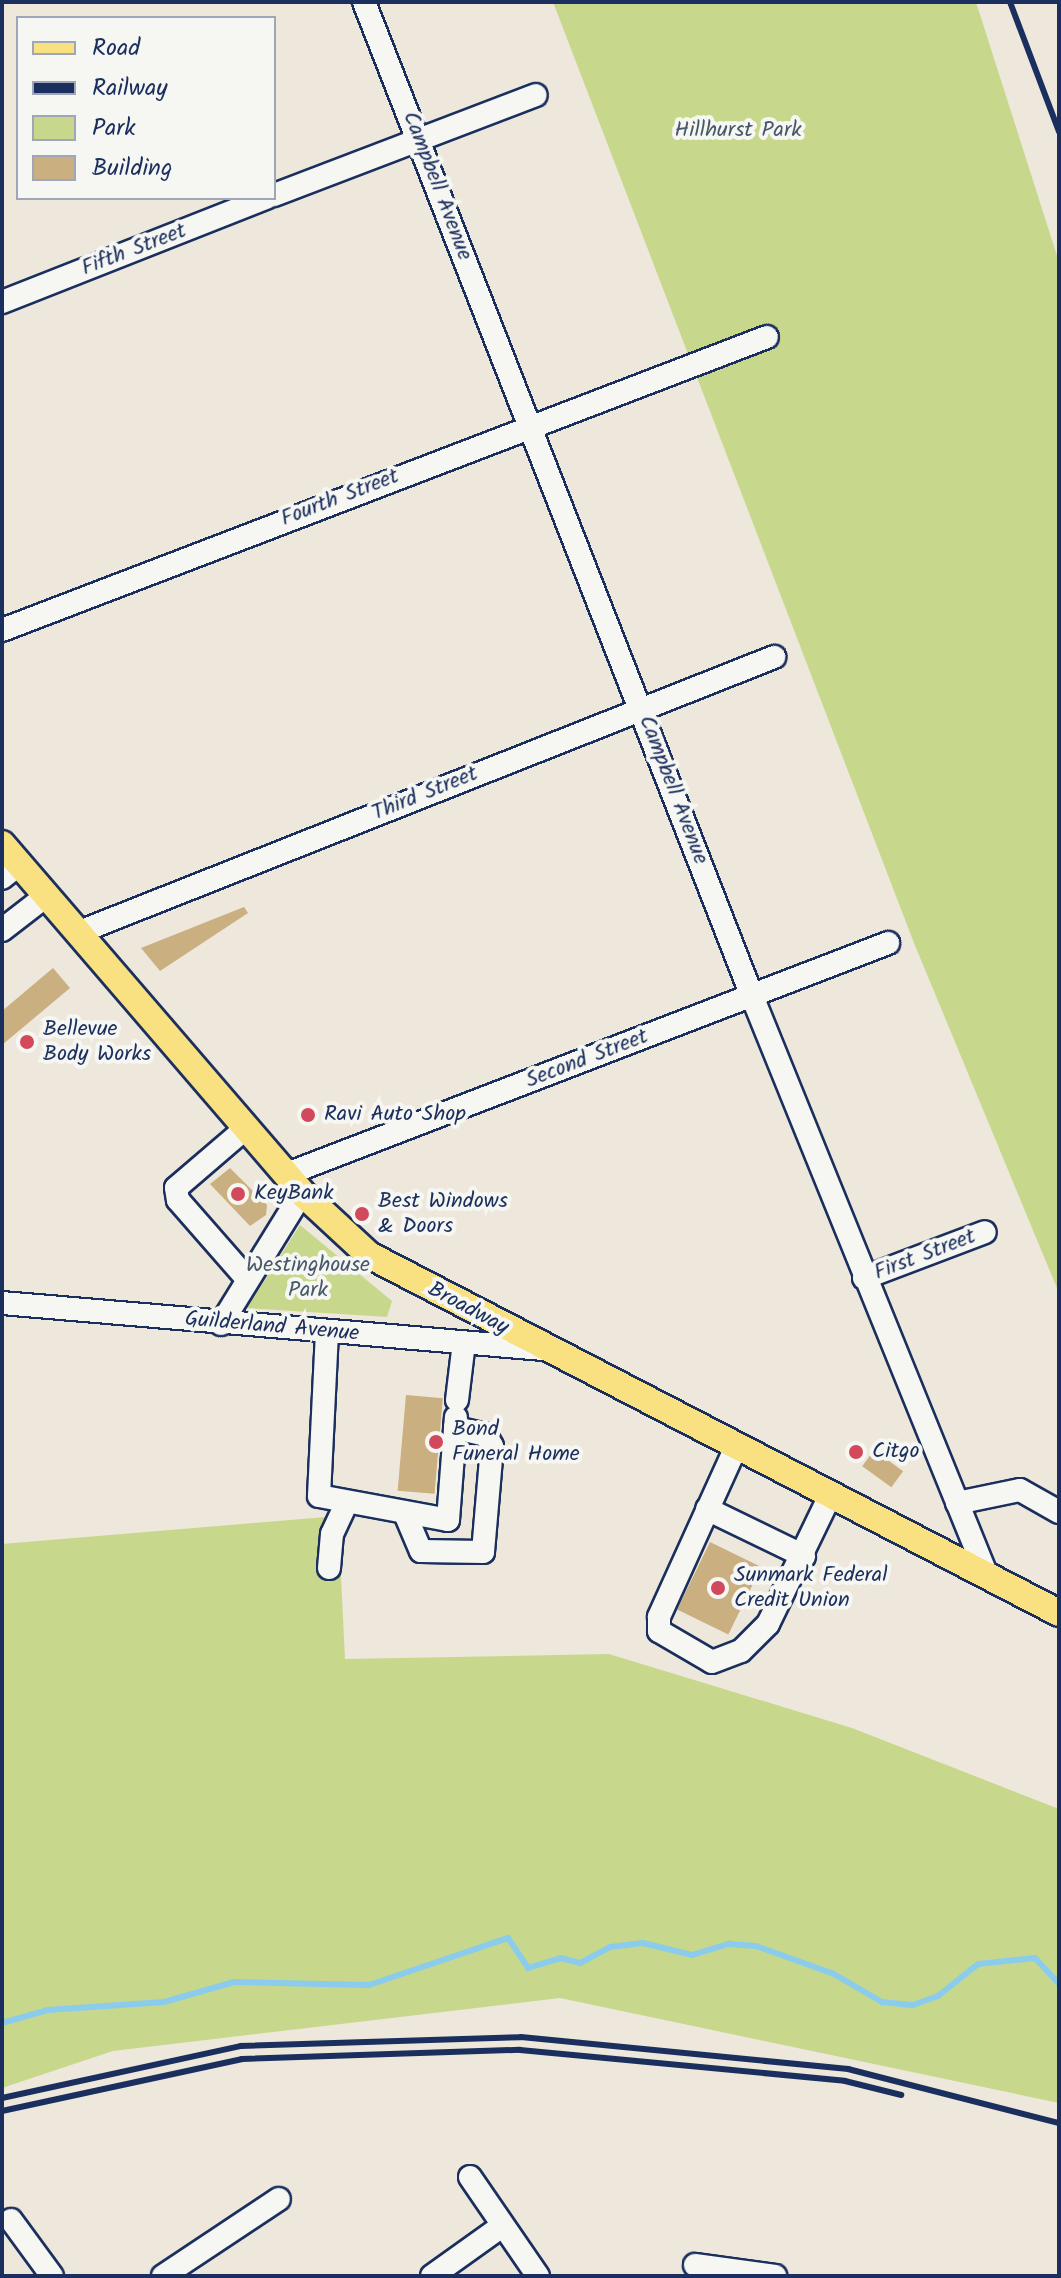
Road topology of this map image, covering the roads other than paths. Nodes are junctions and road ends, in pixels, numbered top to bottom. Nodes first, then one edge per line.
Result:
1 (364, 2) edge
2 (536, 95) dead end
3 (420, 138) junction
4 (276, 194) edge
5 (261, 200) edge
6 (2, 302) edge
7 (767, 337) dead end
8 (529, 424) junction
9 (2, 630) edge
10 (774, 657) dead end
11 (642, 709) junction
12 (8, 862) edge
13 (46, 896) junction
14 (2, 930) edge
15 (77, 933) junction
16 (888, 943) dead end
17 (752, 996) junction
18 (246, 1128) junction
19 (294, 1184) junction
20 (985, 1232) dead end
21 (864, 1278) junction
22 (248, 1280) junction
23 (2, 1303) edge
24 (221, 1324) junction
25 (327, 1332) junction
26 (464, 1342) junction
27 (543, 1349) junction
28 (456, 1415) junction
29 (736, 1447) junction
30 (830, 1496) junction
31 (347, 1502) junction
32 (957, 1503) junction
33 (707, 1509) junction
34 (1059, 1512) edge
35 (406, 1516) junction
36 (448, 1520) junction
37 (485, 1524) junction
38 (804, 1556) junction
39 (329, 1568) dead end
40 (987, 1576) junction
41 (1059, 1613) edge
42 (470, 2177) dead end
43 (279, 2199) dead end
44 (11, 2220) dead end
45 (502, 2226) junction
46 (695, 2265) dead end
47 (52, 2276) edge
48 (163, 2276) edge
49 (432, 2276) edge
50 (538, 2276) edge
51 (775, 2276) edge

1 - 3 street, Campbell Avenue
2 - 3 street
3 - 4 street
3 - 8 street, Campbell Avenue
5 - 6 street, Fifth Street
7 - 8 street, Fourth Street
8 - 9 street, Fourth Street
8 - 11 street, Campbell Avenue
10 - 11 street, Third Street
11 - 15 street, Third Street
11 - 17 street, Campbell Avenue
12 - 13 main road, Broadway
13 - 14 street
13 - 15 main road, Broadway
15 - 18 main road, Broadway
16 - 17 street, Second Street
17 - 19 street, Second Street
17 - 21 street, Campbell Avenue
18 - 19 main road, Broadway
18 - 22 street
19 - 22 street
19 - 27 main road, Broadway
20 - 21 street, First Street
21 - 32 street, Campbell Avenue
22 - 24 street
23 - 24 street, Guilderland Avenue
24 - 25 street, Guilderland Avenue
25 - 26 street, Guilderland Avenue
25 - 31 street
26 - 27 street, Guilderland Avenue
26 - 28 street
27 - 29 main road, Broadway
28 - 36 street
28 - 37 street
29 - 30 main road, Broadway
29 - 33 street
30 - 38 street
30 - 40 main road, Broadway
31 - 35 street
31 - 39 street
32 - 34 street
32 - 40 street, Campbell Avenue
33 - 38 street
33 - 38 street
35 - 36 street
35 - 37 street
36 - 37 street
40 - 41 main road, Broadway
42 - 45 street
43 - 48 street
44 - 47 street
45 - 49 street
45 - 50 street
46 - 51 street

